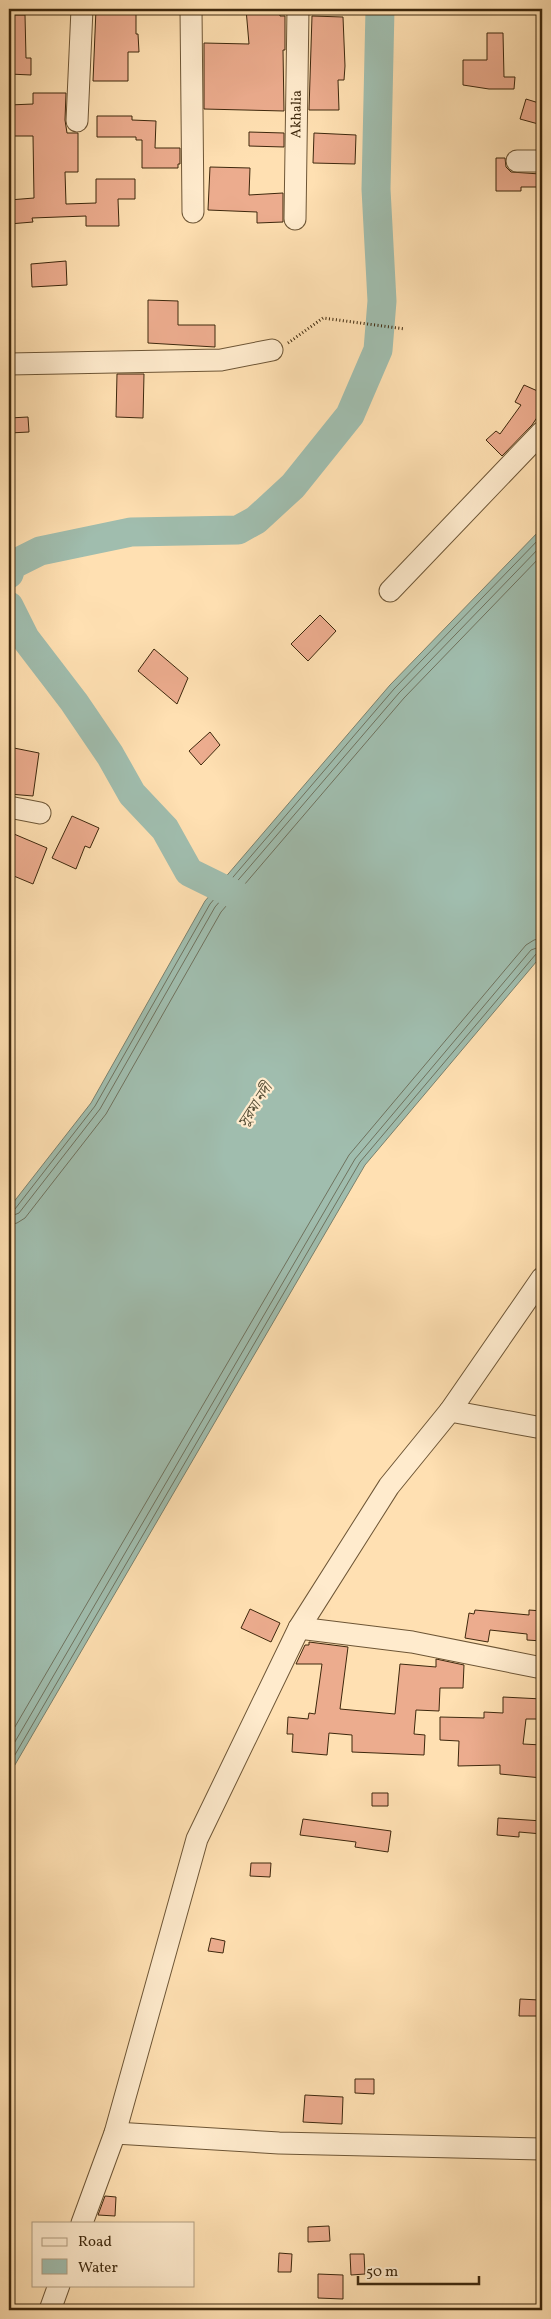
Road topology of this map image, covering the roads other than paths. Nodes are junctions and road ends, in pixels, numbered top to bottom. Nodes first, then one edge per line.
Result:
1 (82, 9) edge
2 (191, 9) edge
3 (298, 9) edge
4 (77, 121) dead end
5 (518, 161) dead end
6 (542, 161) edge
7 (193, 212) dead end
8 (295, 219) dead end
9 (272, 350) road end
10 (9, 364) edge
11 (542, 432) edge
12 (390, 591) dead end
13 (9, 807) edge
14 (40, 813) dead end
15 (542, 1278) edge
16 (450, 1411) junction
17 (542, 1428) edge
18 (300, 1628) junction
19 (542, 1668) edge
20 (115, 2133) junction
21 (542, 2149) edge
22 (82, 2222) edge
23 (59, 2286) edge
24 (50, 2310) edge

1 - 4 street
2 - 7 street
3 - 8 street, Akhalia
5 - 6 street
9 - 10 street
11 - 12 street
13 - 14 street
15 - 16 street
16 - 17 street
16 - 18 street
18 - 19 street
18 - 20 street
20 - 21 street
20 - 22 street
23 - 24 street

